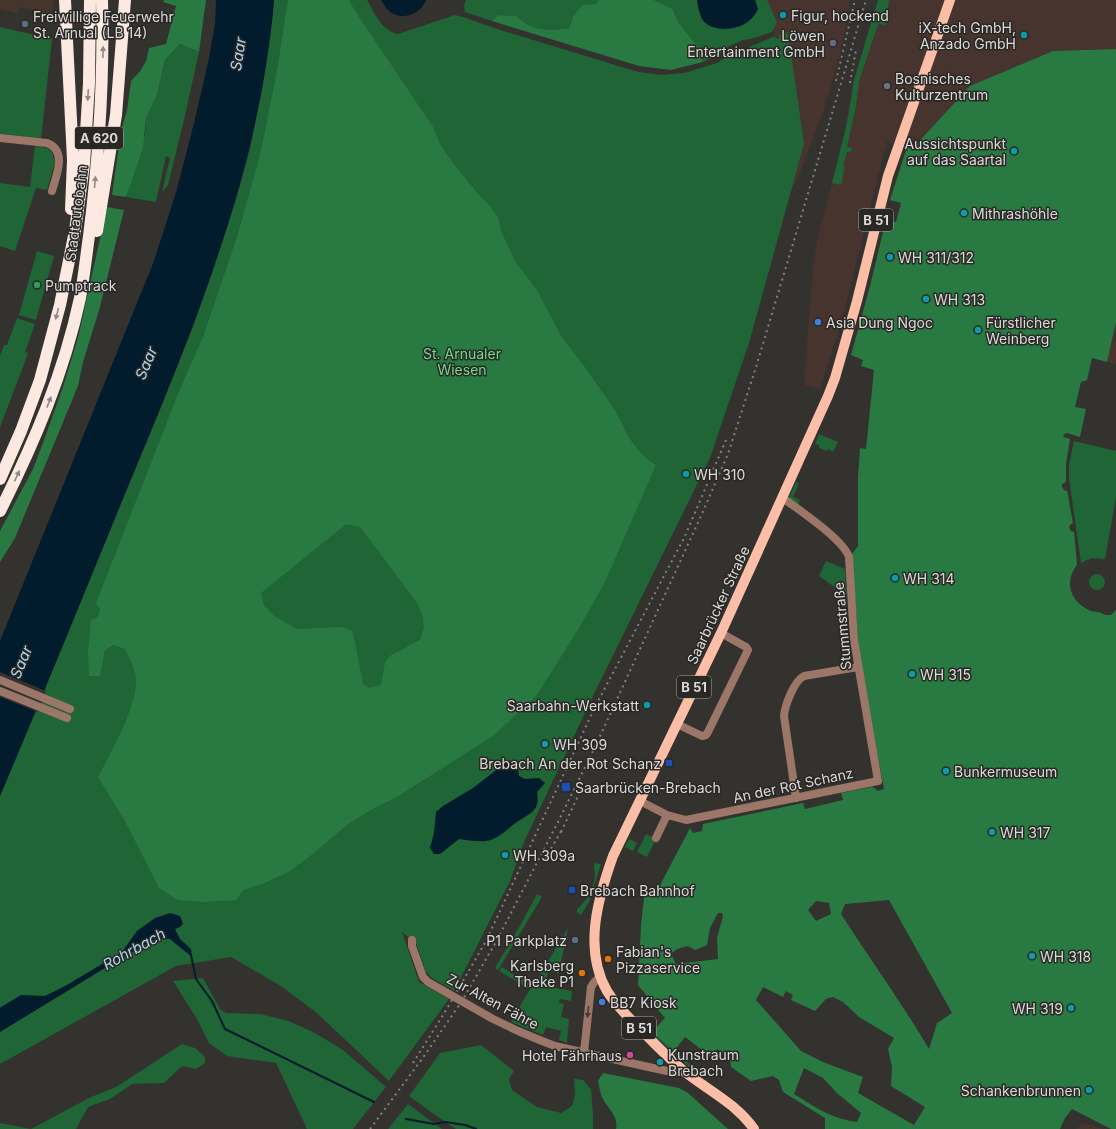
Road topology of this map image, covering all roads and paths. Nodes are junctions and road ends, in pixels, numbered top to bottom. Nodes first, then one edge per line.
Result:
1 (65, 0) edge
2 (90, 0) edge
3 (102, 0) edge
4 (125, 0) edge
5 (950, 0) edge
6 (0, 138) edge
7 (52, 191) dead end
8 (68, 262) junction
9 (84, 276) junction
10 (0, 479) edge
11 (783, 498) junction
12 (0, 511) edge
13 (720, 633) junction
14 (858, 667) junction
15 (0, 680) edge
16 (0, 691) edge
17 (70, 709) dead end
18 (67, 718) dead end
19 (677, 724) junction
20 (878, 781) joint
21 (796, 798) junction
22 (640, 801) junction
23 (667, 815) junction
24 (656, 838) dead end
25 (412, 940) dead end
26 (600, 977) junction
27 (584, 1052) junction
28 (685, 1072) junction
29 (754, 1129) edge

1 - 8 highway
2 -> 8 highway, Stadtautobahn / A 620
9 -> 3 highway, Stadtautobahn / A 620
4 - 9 highway
5 - 11 main road, Saarbrücker Straße / B 51
6 - 7 street
8 -> 10 highway, Stadtautobahn / A 620
12 -> 9 highway, Stadtautobahn / A 620
11 - 13 main road, Saarbrücker Straße / B 51
11 - 14 street, Stummstraße
13 - 19 main road, Saarbrücker Straße / B 51
13 - 19 street
14 - 20 street, Stummstraße
14 - 21 street
15 - 17 street
16 - 18 street
19 - 22 main road, Saarbrücker Straße / B 51
20 - 21 street, An der Rot Schanz
21 - 23 street, An der Rot Schanz
22 - 23 street, An der Rot Schanz
22 - 26 main road, Saarbrücker Straße / B 51
23 - 24 street
25 - 27 street, Zur Alten Fähre
26 -> 27 street
26 - 28 main road, Saarbrücker Straße / B 51
27 - 28 street, Zur Alten Fähre
28 - 29 main road, Saarbrücker Straße / B 51

